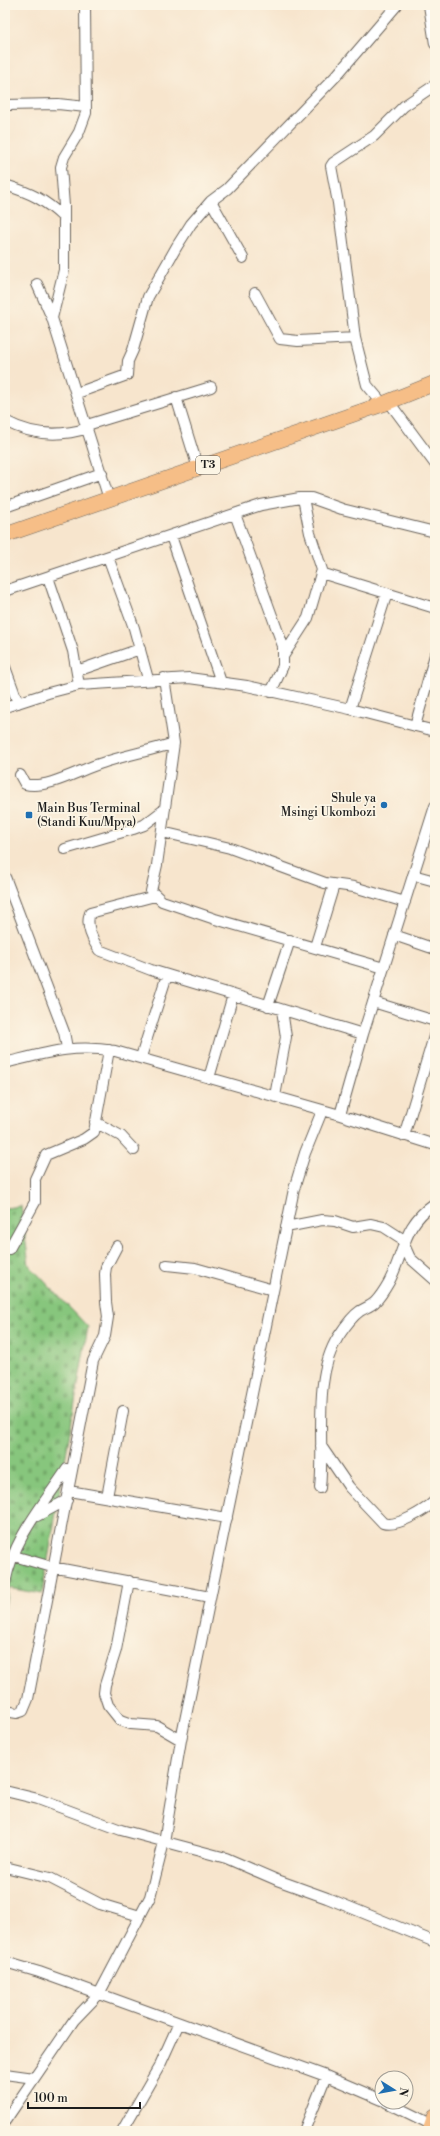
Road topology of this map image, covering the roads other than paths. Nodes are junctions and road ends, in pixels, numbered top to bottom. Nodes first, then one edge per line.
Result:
1 (84, 5) edge
2 (397, 5) edge
3 (429, 5) edge
4 (435, 44) edge
5 (435, 85) edge
6 (5, 105) edge
7 (86, 106) junction
8 (5, 186) edge
9 (211, 201) junction
10 (64, 218) junction
11 (243, 258) dead end
12 (38, 284) dead end
13 (255, 293) dead end
14 (52, 318) junction
15 (355, 338) junction
16 (435, 383) edge
17 (211, 387) dead end
18 (435, 388) edge
19 (77, 393) junction
20 (411, 394) junction
21 (176, 397) junction
22 (386, 403) junction
23 (5, 421) edge
24 (87, 426) junction
25 (435, 464) edge
26 (198, 468) junction
27 (102, 473) junction
28 (303, 498) junction
29 (110, 499) junction
30 (5, 507) edge
31 (235, 514) junction
32 (435, 532) edge
33 (5, 535) edge
34 (171, 536) junction
35 (108, 557) junction
36 (321, 573) junction
37 (48, 577) junction
38 (5, 591) edge
39 (387, 593) junction
40 (435, 608) edge
41 (140, 649) junction
42 (284, 655) junction
43 (435, 655) edge
44 (5, 667) edge
45 (77, 671) junction
46 (164, 678) junction
47 (148, 679) junction
48 (221, 682) junction
49 (79, 685) junction
50 (271, 692) junction
51 (18, 703) junction
52 (5, 707) edge
53 (350, 709) junction
54 (416, 726) junction
55 (435, 732) edge
56 (174, 742) junction
57 (20, 775) dead end
58 (435, 806) edge
59 (165, 809) junction
60 (162, 832) junction
61 (65, 849) dead end
62 (413, 875) junction
63 (5, 877) edge
64 (435, 881) edge
65 (334, 885) junction
66 (155, 896) junction
67 (405, 902) junction
68 (394, 935) junction
69 (290, 940) junction
70 (315, 947) junction
71 (435, 949) edge
72 (384, 968) junction
73 (167, 975) junction
74 (233, 995) junction
75 (373, 1002) junction
76 (268, 1006) junction
77 (282, 1010) junction
78 (435, 1021) edge
79 (363, 1034) junction
80 (435, 1034) edge
81 (67, 1048) junction
82 (109, 1050) junction
83 (141, 1057) junction
84 (5, 1063) edge
85 (209, 1078) junction
86 (275, 1096) junction
87 (322, 1111) junction
88 (340, 1115) junction
89 (95, 1122) junction
90 (404, 1136) junction
91 (435, 1145) edge
92 (134, 1150) dead end
93 (435, 1203) edge
94 (286, 1227) junction
95 (404, 1243) junction
96 (117, 1246) dead end
97 (9, 1249) dead end
98 (167, 1265) dead end
99 (435, 1280) edge
100 (274, 1290) junction
101 (123, 1411) dead end
102 (320, 1444) junction
103 (67, 1469) dead end
104 (320, 1488) dead end
105 (68, 1496) junction
106 (106, 1498) junction
107 (435, 1501) edge
108 (227, 1518) junction
109 (32, 1519) junction
110 (14, 1556) junction
111 (52, 1567) junction
112 (129, 1581) junction
113 (5, 1583) edge
114 (210, 1597) junction
115 (5, 1711) edge
116 (181, 1740) junction
117 (5, 1791) edge
118 (164, 1842) junction
119 (5, 1867) edge
120 (140, 1916) junction
121 (435, 1942) edge
122 (5, 1962) edge
123 (98, 1994) junction
124 (179, 2024) junction
125 (5, 2074) edge
126 (326, 2076) junction
127 (34, 2078) junction
128 (374, 2097) edge
129 (402, 2110) edge
130 (5, 2121) edge
131 (433, 2125) edge
132 (124, 2128) edge
133 (135, 2131) edge
134 (304, 2131) edge

1 - 7 street
2 - 9 street
3 - 4 street
5 - 15 street
6 - 7 street
7 - 10 street
8 - 10 street
9 - 11 street
9 - 19 street
10 - 14 street
12 - 14 street
13 - 15 street
14 - 19 street
15 - 22 street
16 - 20 highway, T3
17 - 21 street
18 - 20 highway, T3
19 - 24 street
20 - 22 highway, T3
21 - 24 street
21 - 26 street
22 - 25 street
22 - 26 highway, T3
23 - 24 street
24 - 27 street
26 - 29 highway, T3
27 - 29 street
27 - 30 street
28 - 31 street
28 - 32 street
28 - 36 street
29 - 33 highway, T3
31 - 34 street
31 - 42 street
34 - 35 street
34 - 48 street
35 - 37 street
35 - 41 street
36 - 39 street
36 - 42 street
37 - 38 street
37 - 45 street
39 - 40 street
39 - 53 street
41 - 45 street
41 - 47 street
42 - 50 street
43 - 54 street
44 - 51 street
45 - 49 street
46 - 47 street
46 - 48 street
46 - 56 street
47 - 49 street
48 - 50 street
49 - 51 street
50 - 53 street
51 - 52 street
53 - 54 street
54 - 55 street
56 - 57 street
56 - 59 street
58 - 62 street
59 - 60 street
59 - 61 street
60 - 65 street
60 - 66 street
62 - 64 street
62 - 67 street
63 - 81 street
65 - 67 street
65 - 70 street
66 - 69 street
66 - 73 street
67 - 68 street
68 - 71 street
68 - 72 street
69 - 70 street
69 - 76 street
70 - 72 street
72 - 75 street
73 - 74 street
73 - 83 street
74 - 76 street
74 - 85 street
75 - 78 street
75 - 79 street
76 - 77 street
77 - 79 street
77 - 86 street
79 - 88 street
80 - 90 street
81 - 82 street
81 - 84 street
82 - 83 street
82 - 89 street
83 - 85 street
85 - 86 street
86 - 87 street
87 - 88 street
87 - 94 street
88 - 90 street
89 - 92 street
89 - 97 street
90 - 91 street
93 - 95 street
94 - 95 street
94 - 100 street
95 - 99 street
95 - 102 street
96 - 105 street
98 - 100 street
100 - 108 street
101 - 106 street
102 - 104 street
102 - 107 street
103 - 109 street
105 - 106 street
105 - 109 street
105 - 111 street
106 - 108 street
108 - 114 street
109 - 110 street
110 - 111 street
110 - 113 street
111 - 112 street
111 - 115 street
112 - 114 street
112 - 116 street
114 - 116 street
116 - 118 street
117 - 118 street
118 - 120 street
118 - 121 street
119 - 120 street
120 - 123 street
122 - 123 street
123 - 124 street
123 - 127 street
124 - 126 street
124 - 132 street
125 - 127 street
126 - 128 street
126 - 134 street
127 - 130 street
129 - 131 street
132 - 133 street

